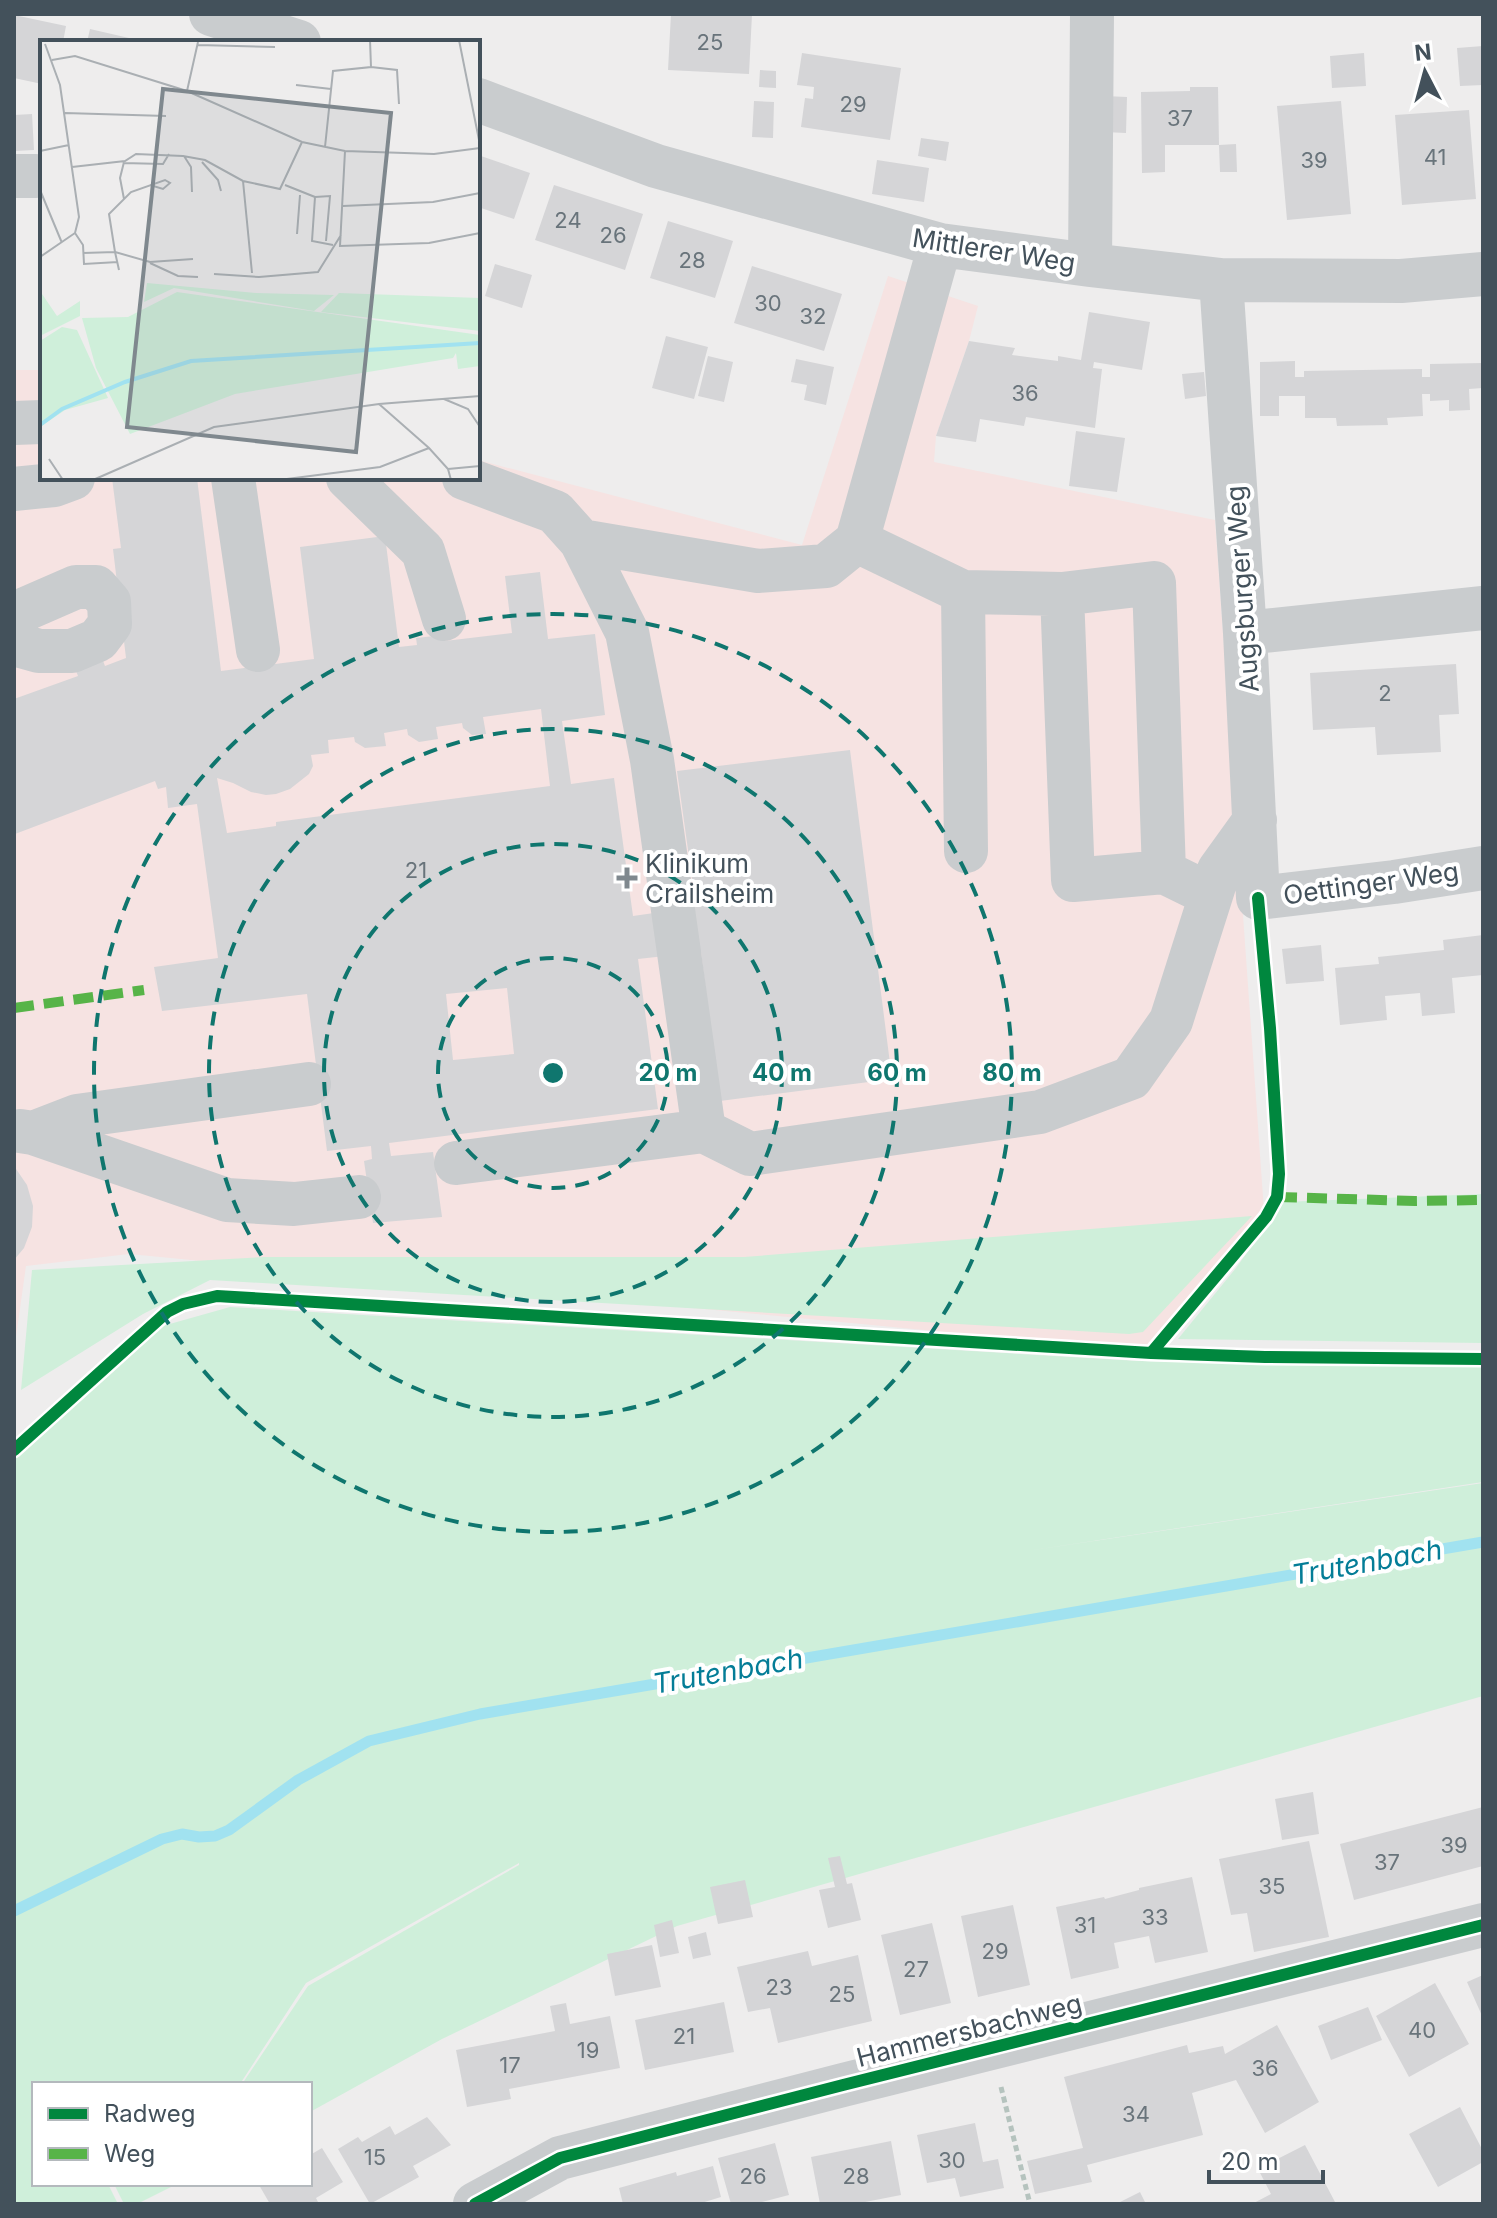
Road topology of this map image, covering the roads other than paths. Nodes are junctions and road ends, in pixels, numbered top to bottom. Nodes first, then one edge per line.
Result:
1 (211, 14) edge
2 (1092, 14) edge
3 (293, 40) edge
4 (480, 101) edge
5 (940, 245) junction
6 (1090, 265) junction
7 (1483, 274) edge
8 (1221, 280) junction
9 (40, 422) edge
10 (14, 423) edge
11 (68, 480) edge
12 (233, 480) edge
13 (350, 480) edge
14 (469, 480) edge
15 (14, 489) edge
16 (581, 541) junction
17 (857, 541) junction
18 (963, 592) junction
19 (1062, 594) junction
20 (1483, 608) edge
21 (14, 614) edge
22 (444, 619) dead end
23 (1245, 633) junction
24 (14, 644) edge
25 (258, 650) dead end
26 (1255, 820) junction
27 (966, 851) dead end
28 (1483, 868) edge
29 (1164, 872) junction
30 (1211, 895) junction
31 (1258, 898) joint
32 (309, 1084) dead end
33 (704, 1131) junction
34 (24, 1132) edge
35 (456, 1163) dead end
36 (359, 1197) dead end
37 (1483, 1925) edge
38 (475, 2204) edge

1 - 3 street
2 - 6 street
4 - 5 street, Mittlerer Weg
5 - 6 street, Mittlerer Weg
5 - 17 street
6 - 8 street, Mittlerer Weg
7 - 8 street, Mittlerer Weg
8 - 23 street, Augsburger Weg
9 - 10 street
11 - 15 street
12 - 25 street
13 - 22 street
14 - 16 street
16 - 17 street
16 - 33 street
17 - 18 street
18 - 19 street
18 - 27 street
19 - 29 street
19 - 29 street
20 - 23 street
21 - 24 street
23 - 26 street, Augsburger Weg
26 - 30 street
26 - 31 street, Augsburger Weg
28 - 31 street, Oettinger Weg
29 - 30 street
30 - 33 street
32 - 34 street
33 - 35 street
34 - 36 street
37 - 38 street, Hammersbachweg

